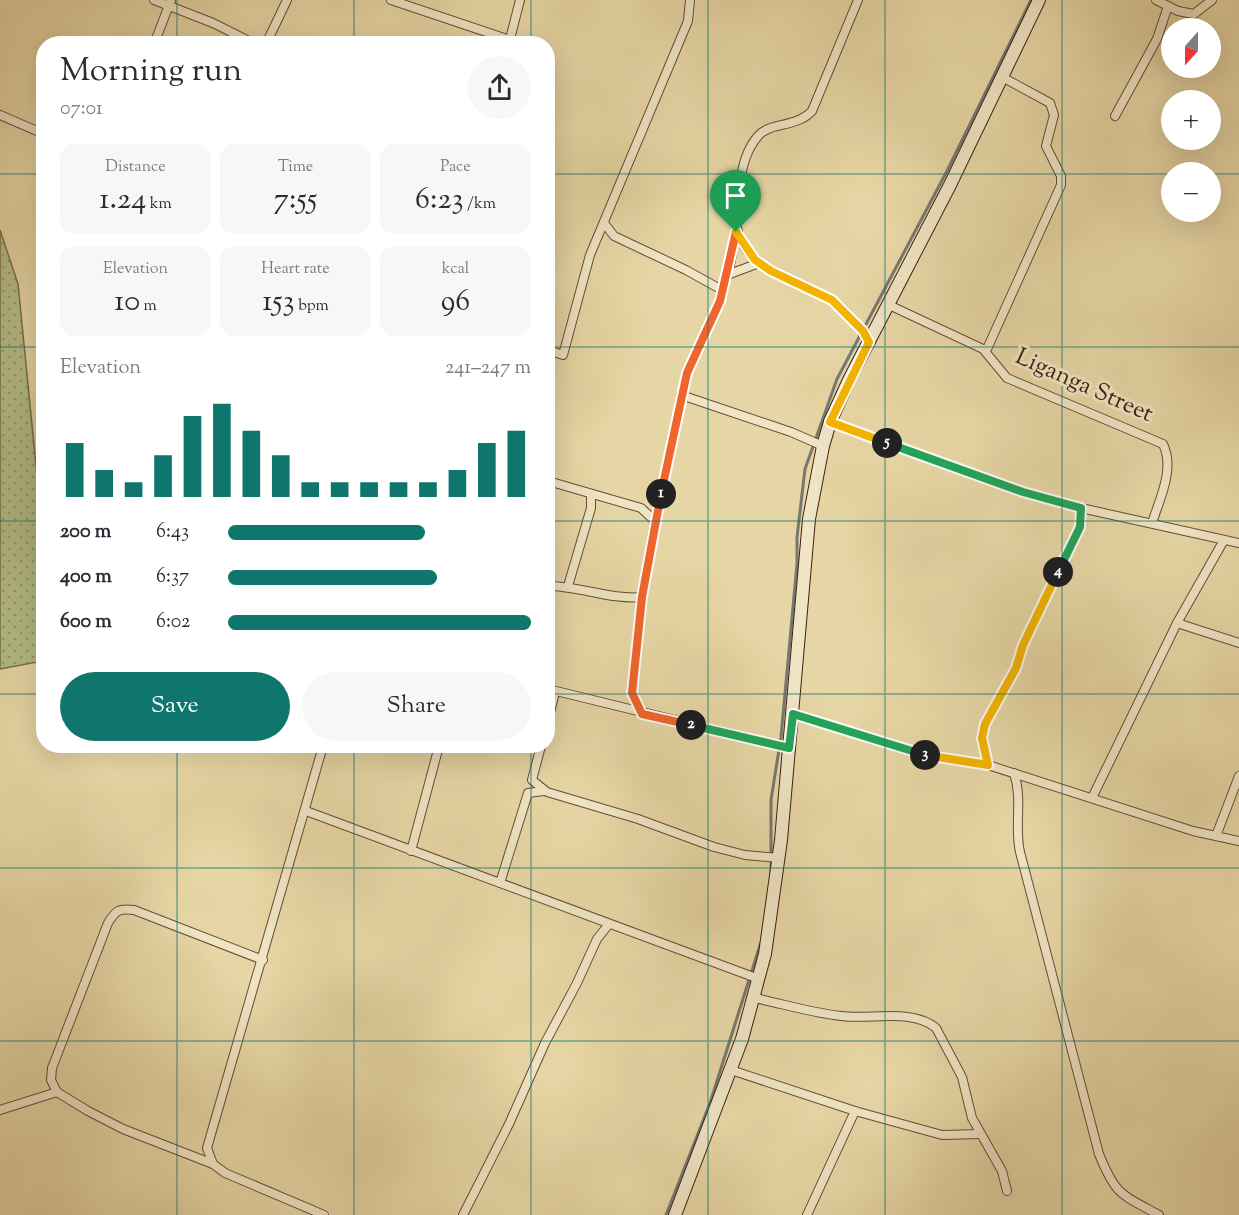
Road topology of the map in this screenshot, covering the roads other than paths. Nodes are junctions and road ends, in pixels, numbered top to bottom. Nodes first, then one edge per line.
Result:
1 (154, 0) edge
2 (287, 0) edge
3 (391, 0) edge
4 (520, 0) edge
5 (690, 0) edge
6 (858, 0) edge
7 (1039, 0) edge
8 (1156, 0) edge
9 (1212, 0) edge
10 (170, 2) edge
11 (1168, 6) junction
12 (157, 36) edge
13 (239, 36) edge
14 (270, 36) edge
15 (493, 36) edge
16 (511, 36) edge
17 (1002, 77) junction
18 (0, 115) edge
19 (1114, 116) dead end
20 (36, 131) edge
21 (604, 223) junction
22 (736, 232) junction
23 (759, 263) junction
24 (727, 275) junction
25 (722, 290) junction
26 (889, 305) junction
27 (869, 342) junction
28 (987, 349) dead end
29 (555, 352) edge
30 (681, 395) junction
31 (830, 422) junction
32 (823, 446) junction
33 (555, 483) edge
34 (591, 495) junction
35 (1081, 508) junction
36 (655, 520) junction
37 (1152, 523) junction
38 (1224, 540) junction
39 (1239, 543) edge
40 (555, 586) edge
41 (568, 586) junction
42 (642, 597) junction
43 (1177, 623) junction
44 (1239, 643) edge
45 (555, 691) edge
46 (632, 693) junction
47 (619, 709) junction
48 (642, 714) junction
49 (793, 714) junction
50 (789, 748) junction
51 (321, 753) edge
52 (437, 753) edge
53 (539, 753) edge
54 (988, 765) junction
55 (1014, 773) junction
56 (1239, 776) edge
57 (532, 780) junction
58 (547, 792) junction
59 (528, 793) junction
60 (1092, 798) junction
61 (306, 811) junction
62 (1216, 836) junction
63 (1239, 841) edge
64 (411, 851) junction
65 (779, 858) junction
66 (500, 883) junction
67 (609, 924) junction
68 (263, 960) junction
69 (759, 979) junction
70 (755, 998) junction
71 (731, 1070) junction
72 (57, 1092) junction
73 (0, 1110) edge
74 (855, 1111) junction
75 (980, 1134) junction
76 (213, 1164) junction
77 (1007, 1191) dead end
78 (322, 1214) edge
79 (463, 1215) edge
80 (675, 1215) edge
81 (807, 1215) edge
82 (1159, 1215) edge

1 - 10 street
2 - 14 street
3 - 15 street
4 - 16 street
5 - 21 street
6 - 22 street
7 - 17 main road
8 - 11 street
9 - 11 street
10 - 12 street
10 - 13 street
11 - 19 street
17 - 26 main road
17 - 28 street
18 - 20 street
21 - 25 street
21 - 29 street
22 - 23 street
22 - 24 street
23 - 24 street
23 - 27 street
24 - 25 street
25 - 30 street
26 - 27 main road
26 - 37 street, Liganga Street
27 - 31 main road
30 - 32 street
30 - 36 street
31 - 32 main road
31 - 35 street
32 - 49 main road
33 - 34 street
34 - 36 street
34 - 41 street
35 - 37 street
35 - 54 street
36 - 42 street
37 - 38 street
38 - 39 street
38 - 43 street
40 - 41 street
41 - 42 street
42 - 46 street
43 - 44 street
43 - 60 street
45 - 47 street
46 - 47 street
46 - 48 street
47 - 48 street
48 - 50 street
49 - 50 main road
49 - 54 street
50 - 65 main road
51 - 61 street
52 - 64 street
53 - 57 street
54 - 55 street
55 - 60 street
55 - 82 street
56 - 62 street
57 - 58 street
57 - 59 street
58 - 59 street
58 - 65 street
59 - 66 street
60 - 62 street
61 - 64 street
61 - 68 street
62 - 63 street
64 - 66 street
65 - 69 main road
66 - 67 street
67 - 69 street
67 - 79 street
68 - 72 street
68 - 76 street
69 - 70 main road
70 - 71 main road
70 - 75 street
71 - 74 street
71 - 80 main road
72 - 73 street
72 - 76 street
74 - 75 street
74 - 81 street
75 - 77 street
76 - 78 street

